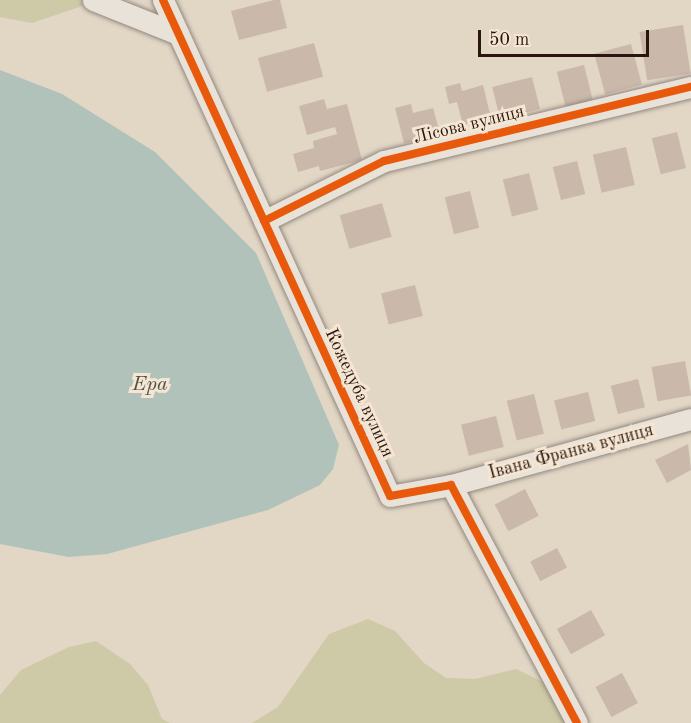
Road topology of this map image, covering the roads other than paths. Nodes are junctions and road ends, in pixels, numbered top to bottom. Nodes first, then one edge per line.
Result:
1 (93, 0) edge
2 (163, 0) edge
3 (178, 34) junction
4 (691, 87) edge
5 (264, 221) junction
6 (691, 419) edge
7 (451, 485) junction
8 (577, 723) edge

1 - 3 street
2 - 3 street, Кожедуба вулиця
3 - 5 street, Кожедуба вулиця
4 - 5 street, Лісова вулиця
5 - 7 street, Кожедуба вулиця
6 - 7 street, Івана Франка вулиця
7 - 8 street

